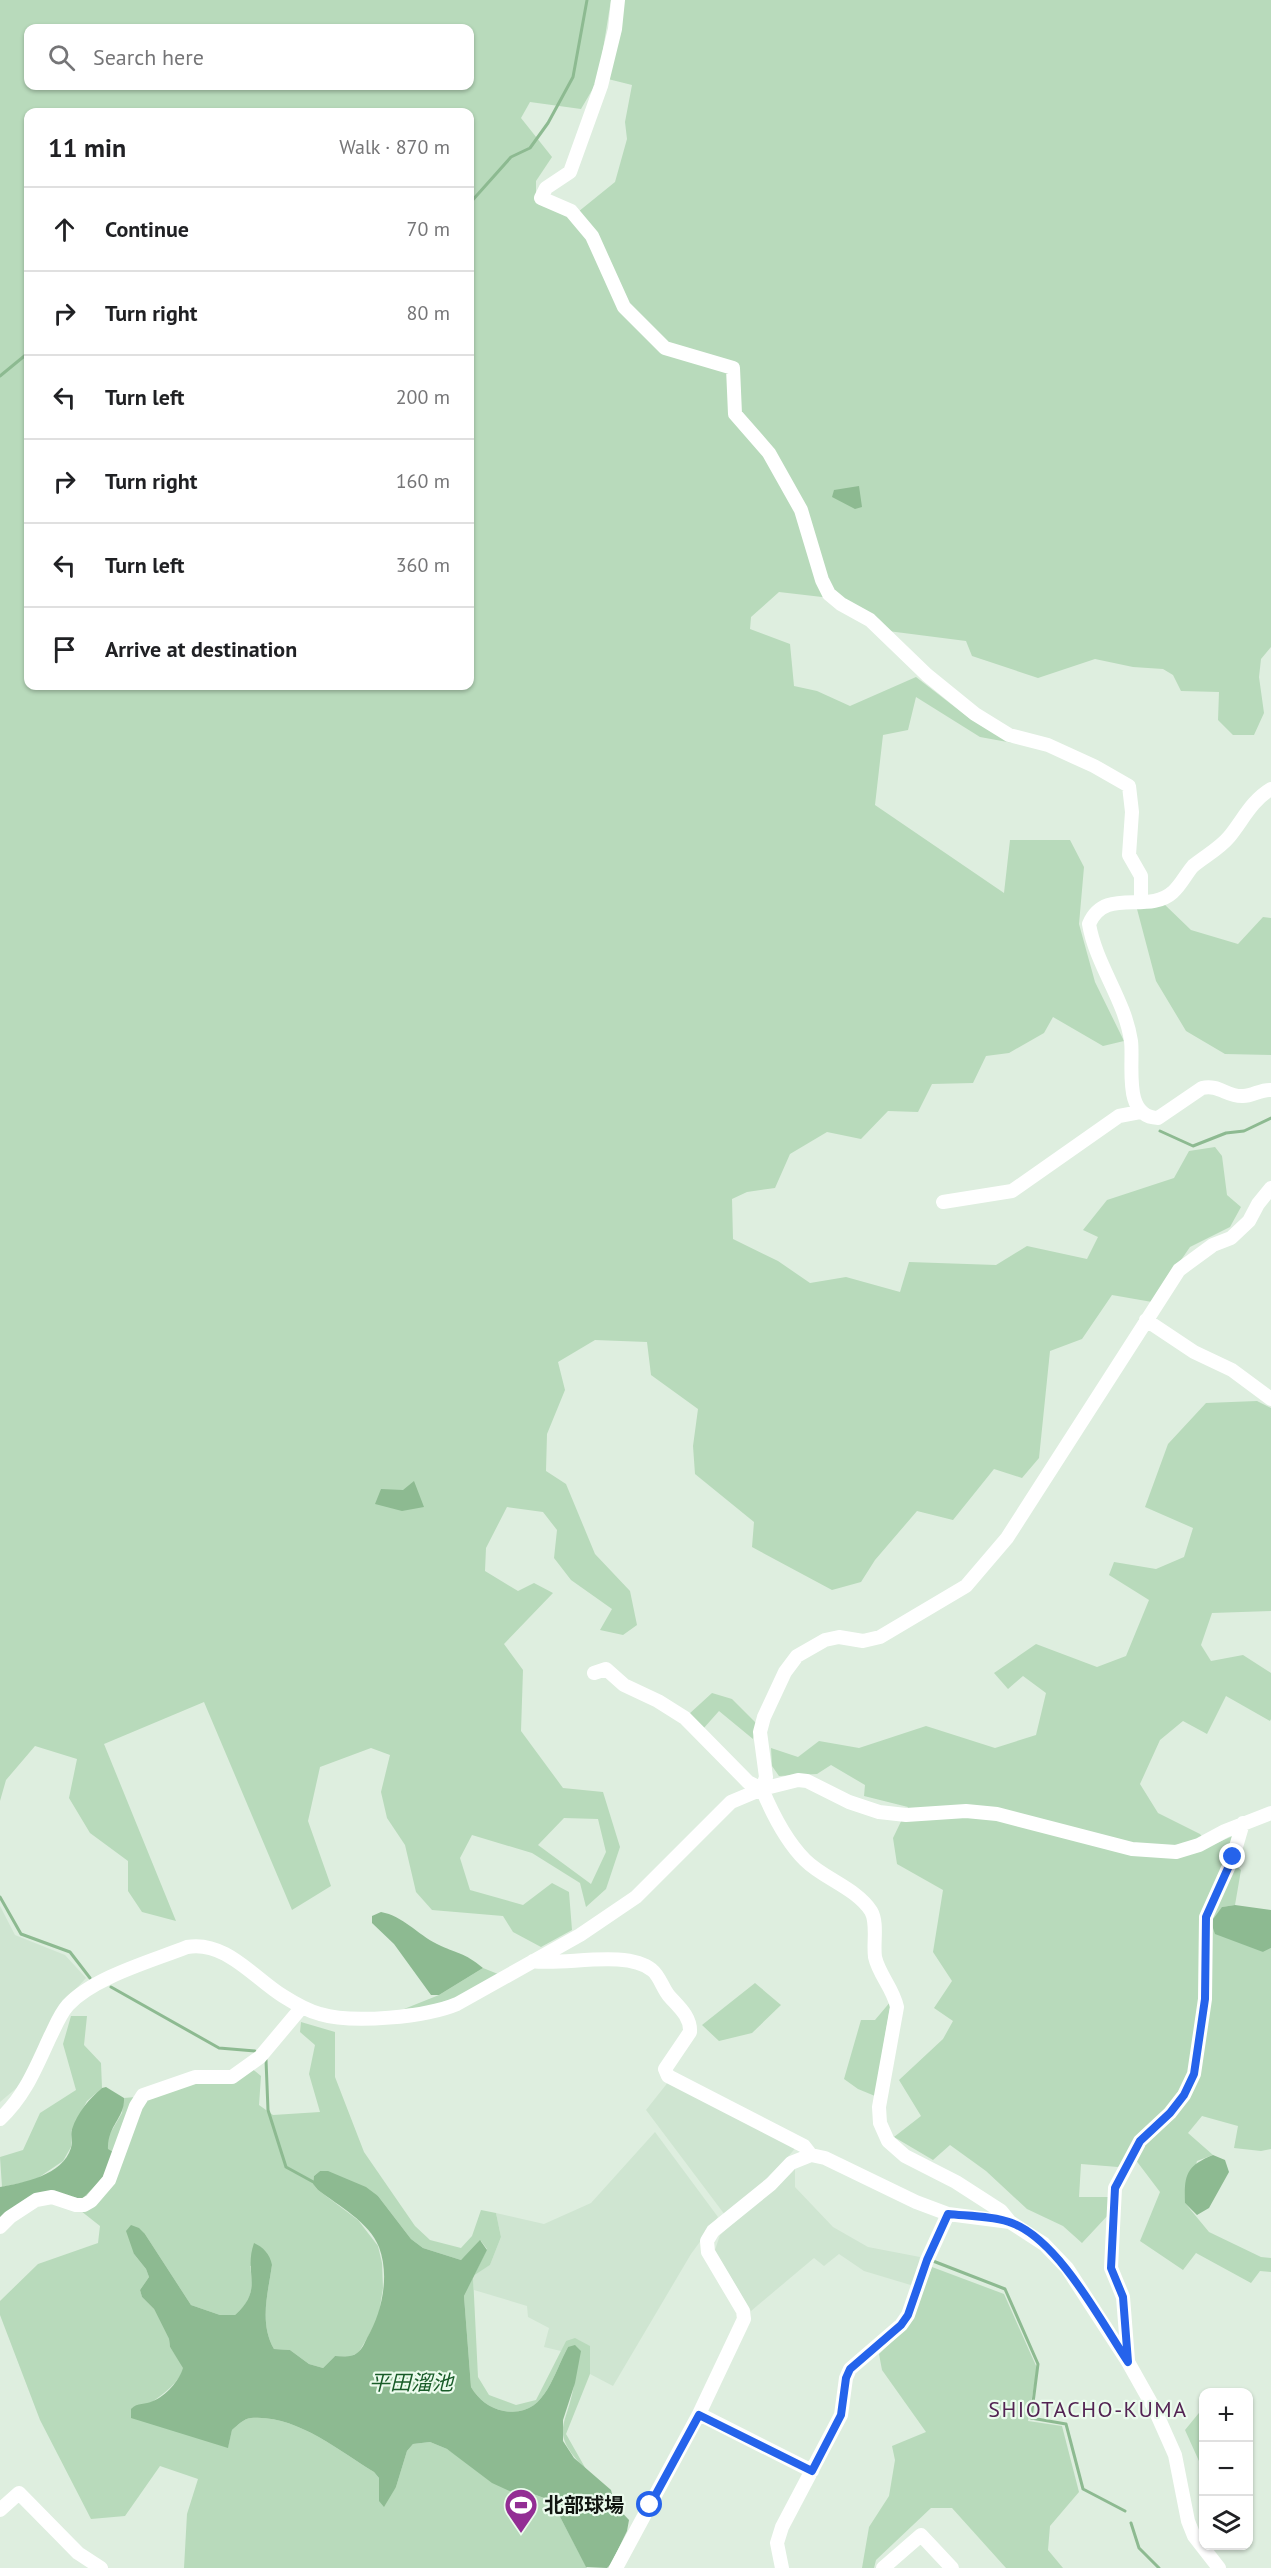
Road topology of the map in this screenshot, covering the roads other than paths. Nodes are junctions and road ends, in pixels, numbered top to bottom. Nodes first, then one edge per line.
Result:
1 (618, 0) edge
2 (1271, 789) edge
3 (1141, 902) junction
4 (1271, 1090) edge
5 (1140, 1112) junction
6 (1271, 1188) edge
7 (943, 1202) dead end
8 (1146, 1320) junction
9 (1271, 1399) edge
10 (594, 1672) dead end
11 (762, 1789) junction
12 (1271, 1813) edge
13 (1242, 1823) junction
14 (532, 1961) junction
15 (302, 2007) junction
16 (0, 2119) edge
17 (811, 2155) junction
18 (948, 2214) junction
19 (1010, 2222) junction
20 (0, 2227) edge
21 (1128, 2362) junction
22 (699, 2415) junction
23 (812, 2471) junction
24 (0, 2510) edge
25 (101, 2568) edge
26 (616, 2568) edge
27 (782, 2568) edge
28 (883, 2568) edge
29 (952, 2568) edge
30 (1220, 2568) edge

1 - 3 street
2 - 3 street
3 - 5 street
4 - 5 street
5 - 7 street
6 - 8 street
8 - 9 street
8 - 11 street
10 - 11 street
11 - 13 street
11 - 14 street
11 - 19 street
12 - 13 street
13 - 21 street
14 - 15 street
14 - 17 street
15 - 16 street
15 - 20 street
17 - 18 street
17 - 22 street
18 - 19 street
18 - 23 street
19 - 21 street
21 - 30 street
22 - 23 street
22 - 26 street
23 - 27 street
24 - 25 street
28 - 29 street

